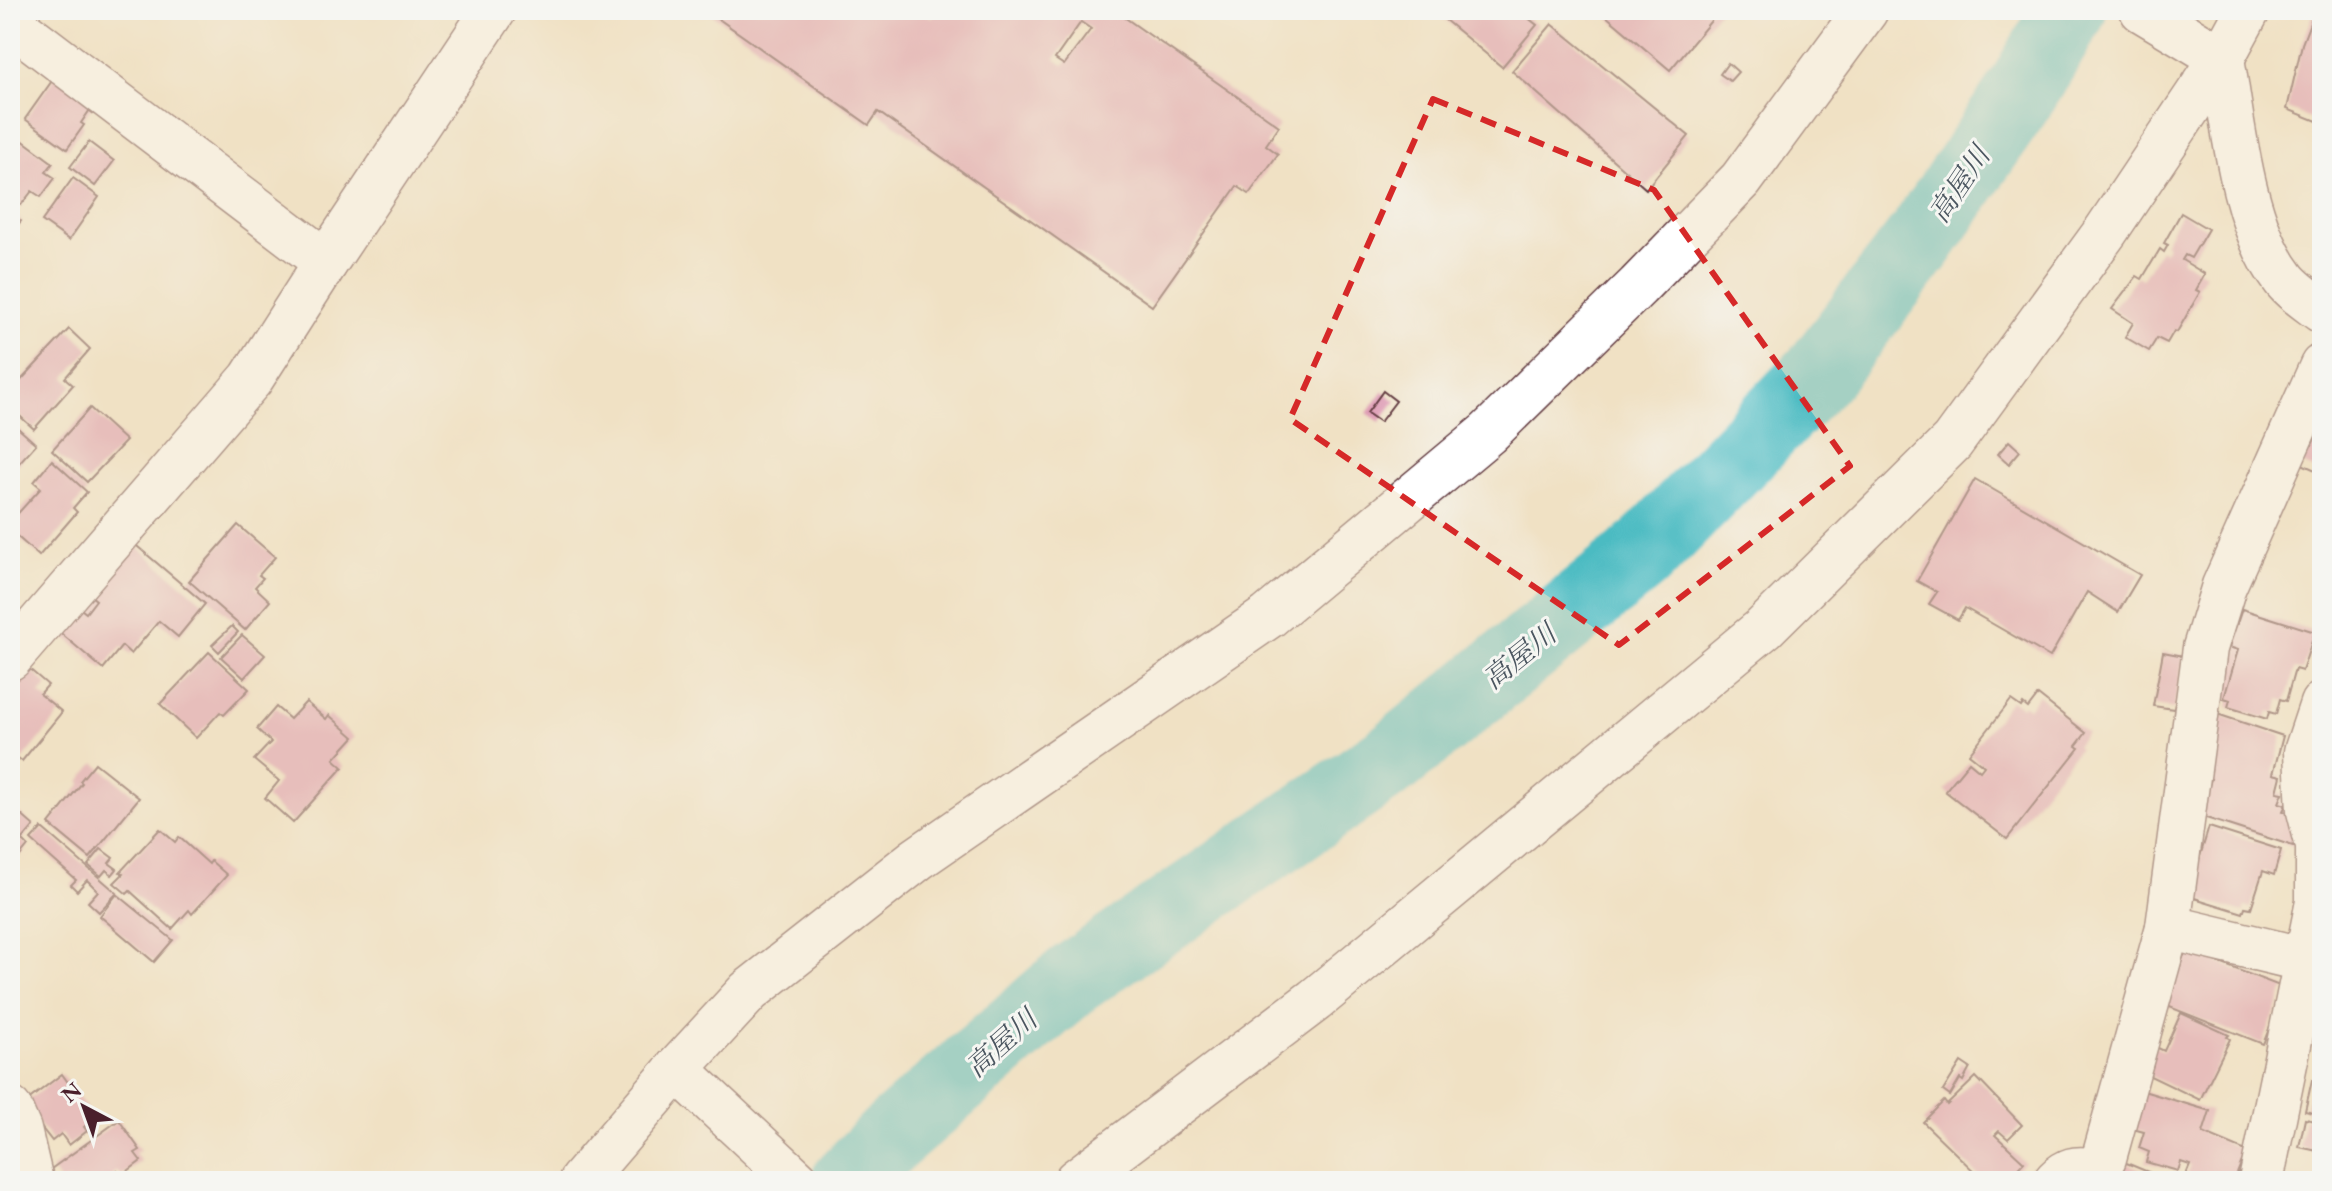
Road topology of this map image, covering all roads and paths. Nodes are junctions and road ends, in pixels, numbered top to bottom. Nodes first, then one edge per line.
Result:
1 (494, 10) edge
2 (1866, 10) edge
3 (2142, 10) edge
4 (2248, 10) edge
5 (10, 22) edge
6 (2214, 53) junction
7 (326, 262) junction
8 (2320, 302) edge
9 (2322, 366) edge
10 (10, 658) edge
11 (2322, 704) edge
12 (2168, 927) junction
13 (2314, 962) edge
14 (681, 1072) junction
15 (10, 1109) edge
16 (31, 1181) edge
17 (581, 1181) edge
18 (797, 1181) edge
19 (1076, 1181) edge
20 (2056, 1181) edge
21 (2261, 1181) edge

1 - 7 street
2 - 14 street
3 - 6 street
4 - 6 street
5 - 7 street
6 - 8 street
6 - 19 street
7 - 10 street
9 - 12 street
11 - 13 street
12 - 13 street
12 - 20 street
13 - 21 street
14 - 17 street
14 - 18 street
15 - 16 street

